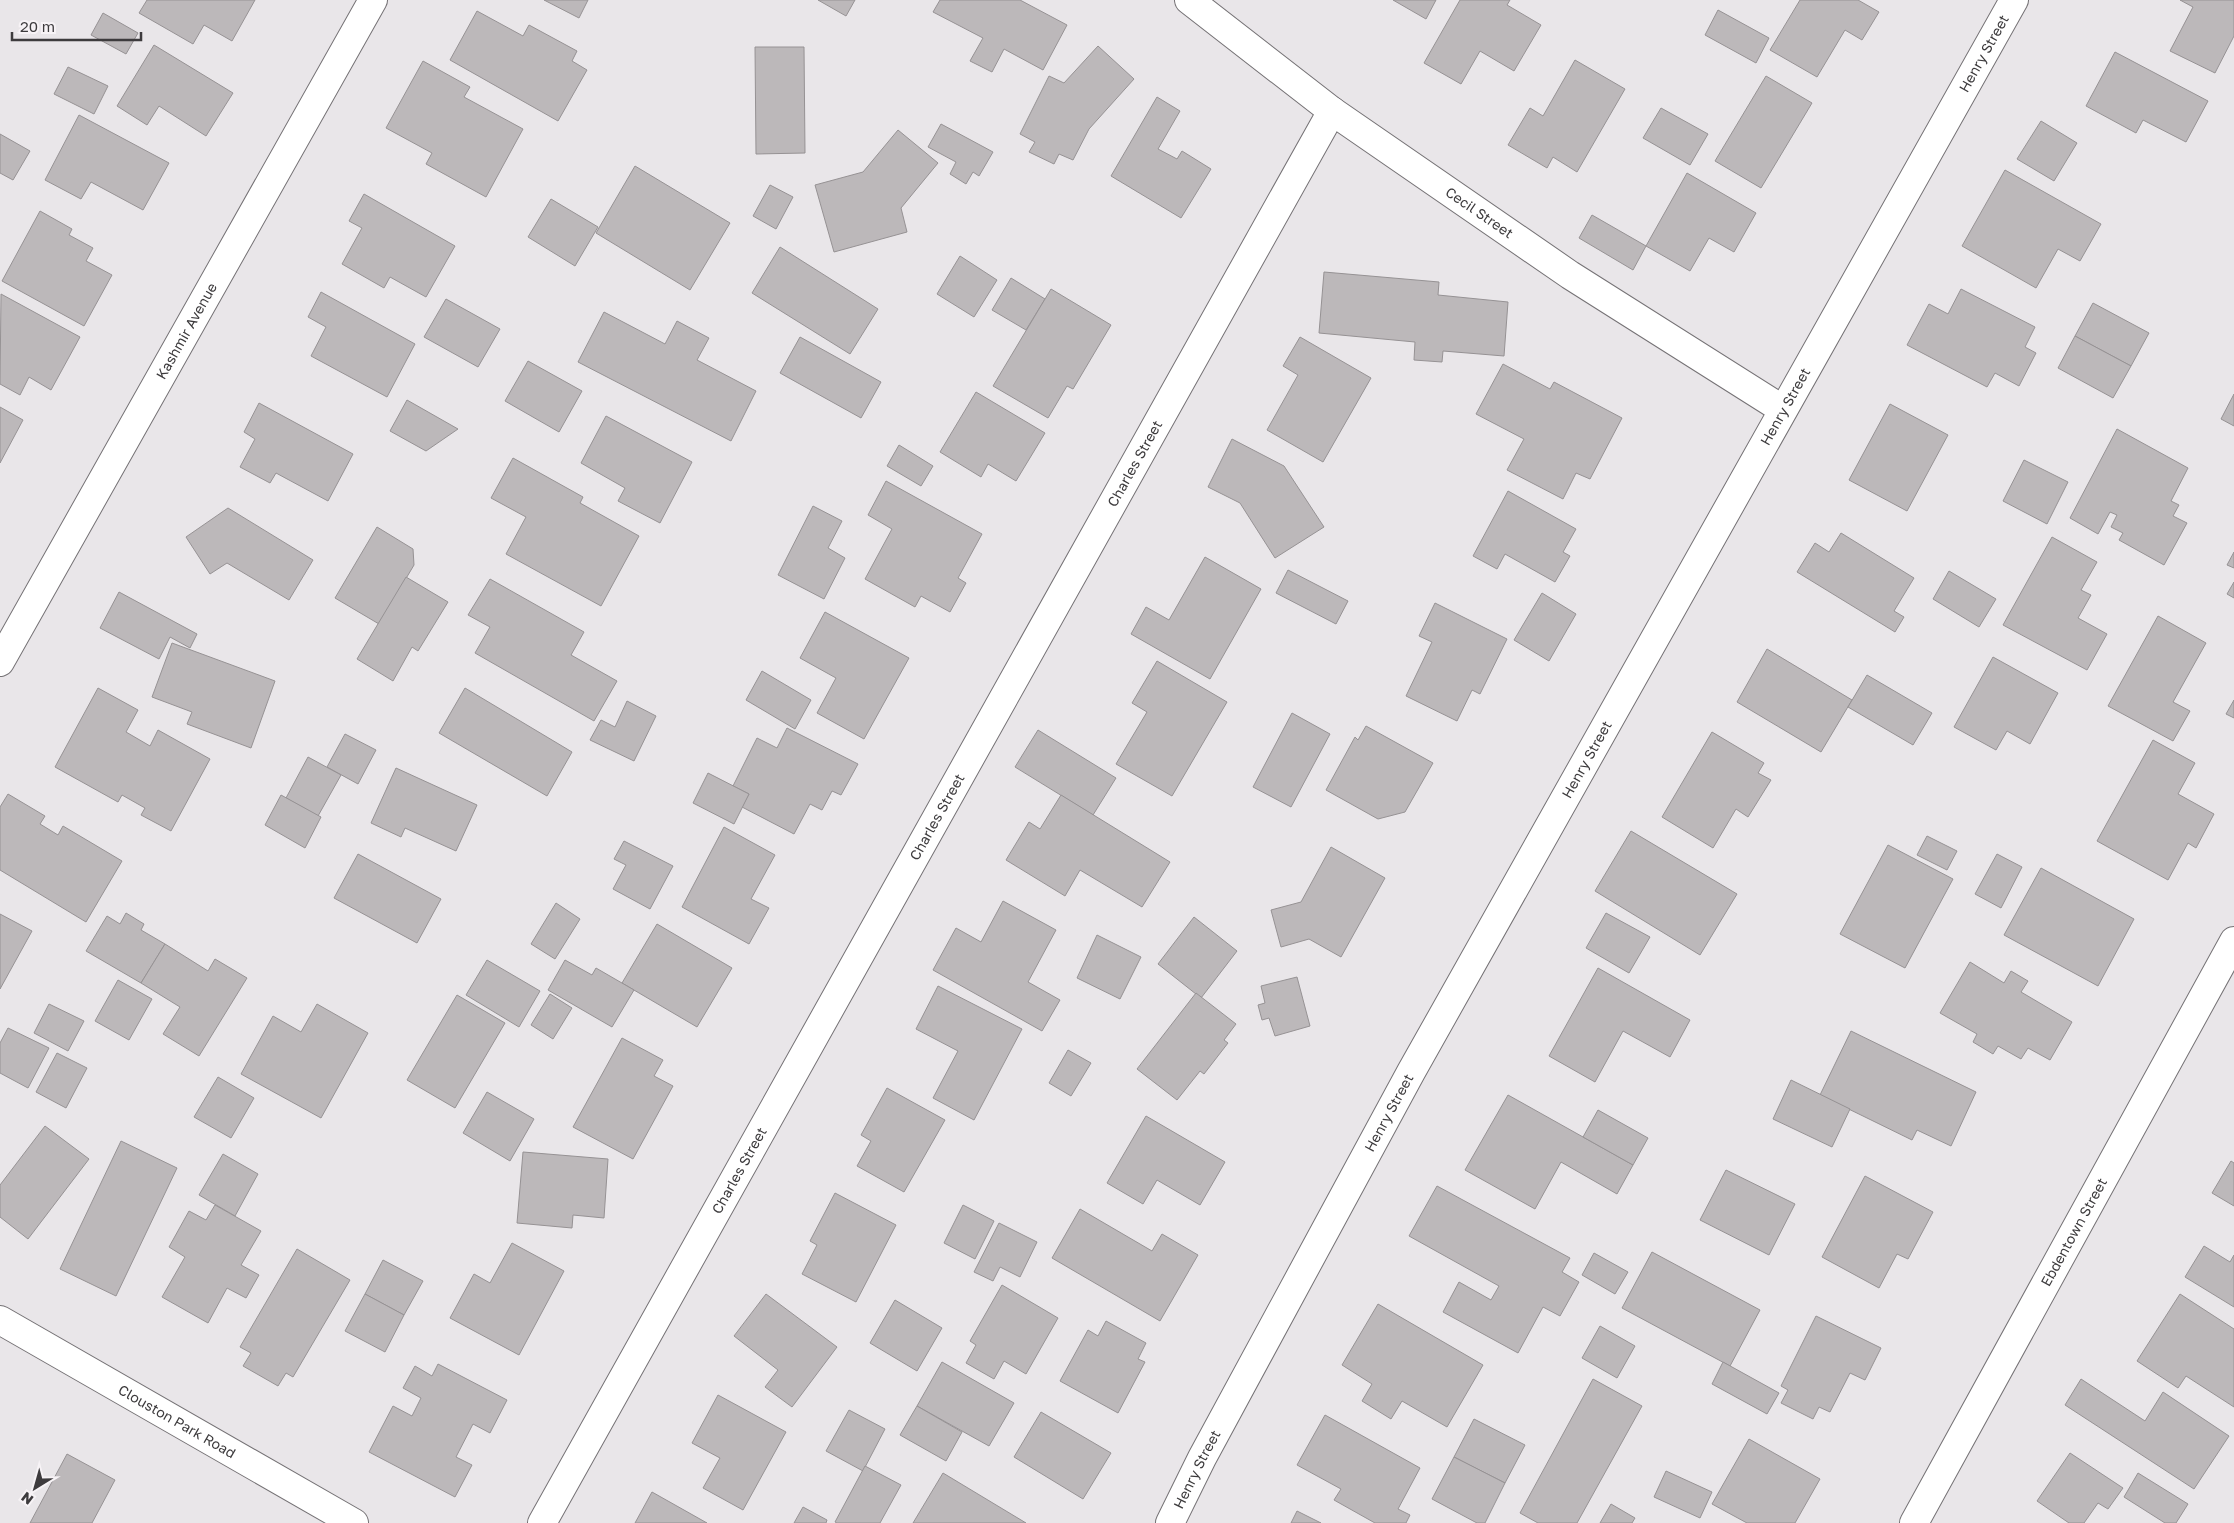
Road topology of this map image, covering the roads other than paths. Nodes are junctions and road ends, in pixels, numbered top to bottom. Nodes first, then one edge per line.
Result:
1 (373, 0) edge
2 (1189, 0) edge
3 (2014, 0) edge
4 (1332, 111) junction
5 (1782, 409) junction
6 (0, 662) edge
7 (2234, 941) edge
8 (0, 1320) edge
9 (354, 1523) edge
10 (542, 1523) edge
11 (1170, 1523) edge
12 (1914, 1523) edge

1 - 6 street, Kashmir Avenue
2 - 4 street, Cecil Street
3 - 5 street, Henry Street
4 - 5 street, Cecil Street
4 - 10 street, Charles Street
5 - 11 street, Henry Street
7 - 12 street, Ebdentown Street
8 - 9 street, Clouston Park Road

